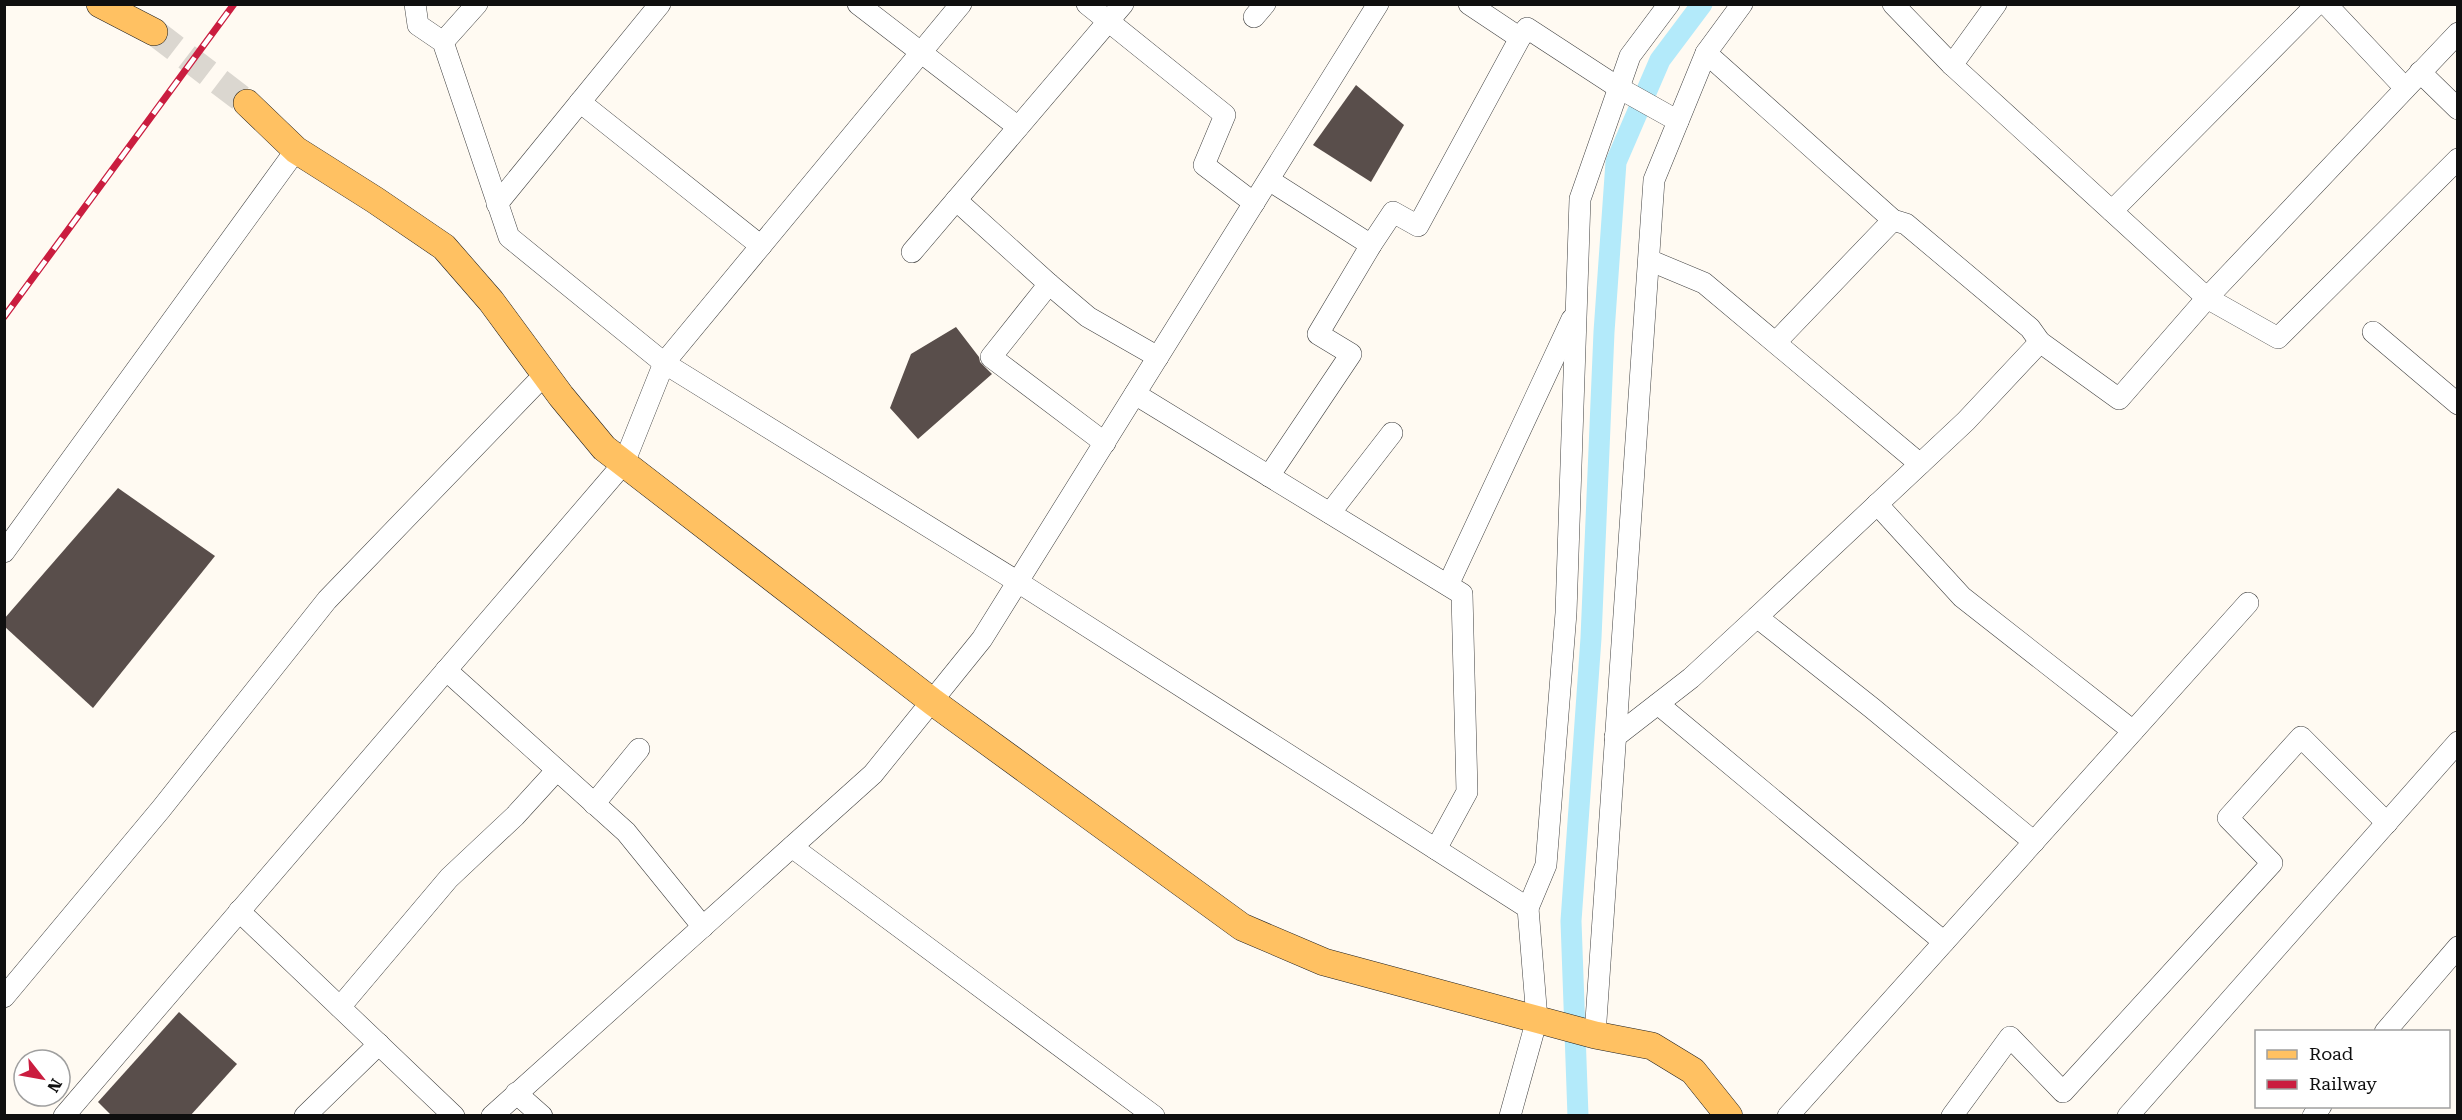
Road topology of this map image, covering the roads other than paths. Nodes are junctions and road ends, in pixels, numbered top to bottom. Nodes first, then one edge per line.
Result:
1 (100, 4) edge
2 (415, 4) edge
3 (477, 4) edge
4 (660, 4) edge
5 (858, 4) edge
6 (961, 4) edge
7 (1087, 4) edge
8 (1123, 4) edge
9 (1378, 4) edge
10 (1469, 4) edge
11 (1669, 4) edge
12 (1742, 4) edge
13 (1893, 4) edge
14 (1996, 4) edge
15 (2317, 4) edge
16 (2326, 4) edge
17 (1109, 22) junction
18 (154, 32) tunnel mouth
19 (2457, 33) edge
20 (1520, 38) junction
21 (443, 42) junction
22 (922, 52) junction
23 (1706, 53) junction
24 (1952, 65) junction
25 (2420, 72) junction
26 (1619, 88) junction
27 (2405, 88) junction
28 (580, 102) junction
29 (247, 103) tunnel mouth
30 (2457, 109) edge
31 (1678, 120) junction
32 (1018, 127) junction
33 (296, 150) junction
34 (2457, 159) edge
35 (1269, 180) junction
36 (956, 200) junction
37 (1254, 203) junction
38 (498, 204) junction
39 (2112, 211) junction
40 (1893, 220) junction
41 (1371, 245) junction
42 (761, 246) junction
43 (912, 252) dead end
44 (1649, 260) junction
45 (1049, 284) junction
46 (2207, 298) junction
47 (1576, 311) junction
48 (2373, 332) dead end
49 (1776, 342) junction
50 (2040, 342) junction
51 (1158, 357) junction
52 (664, 363) junction
53 (545, 374) junction
54 (1136, 394) junction
55 (2457, 404) edge
56 (1392, 433) dead end
57 (1105, 443) junction
58 (624, 463) junction
59 (1920, 464) junction
60 (1269, 476) junction
61 (1877, 504) junction
62 (1330, 513) junction
63 (4, 552) edge
64 (1018, 582) junction
65 (1448, 585) junction
66 (2248, 603) dead end
67 (1757, 617) junction
68 (446, 670) junction
69 (933, 702) junction
70 (1658, 704) junction
71 (2133, 731) junction
72 (1615, 737) junction
73 (2457, 742) edge
74 (639, 749) dead end
75 (556, 771) junction
76 (594, 804) junction
77 (2387, 823) junction
78 (2034, 842) junction
79 (792, 847) junction
80 (1436, 849) junction
81 (1528, 908) junction
82 (239, 911) junction
83 (703, 927) junction
84 (1944, 942) junction
85 (2457, 947) edge
86 (4, 997) edge
87 (340, 1007) junction
88 (1537, 1019) junction
89 (2387, 1030) edge
90 (1595, 1035) junction
91 (379, 1044) junction
92 (516, 1093) junction
93 (1146, 1113) edge
94 (64, 1116) edge
95 (305, 1116) edge
96 (454, 1116) edge
97 (492, 1116) edge
98 (542, 1116) edge
99 (1510, 1116) edge
100 (1729, 1116) edge
101 (1788, 1116) edge
102 (1952, 1116) edge
103 (2128, 1116) edge

1 - 18 main road
2 - 21 street
3 - 21 street
4 - 28 street
5 - 22 street
6 - 22 street
7 - 17 street
8 - 17 street
9 - 35 street
10 - 20 street
11 - 26 street
12 - 23 street
13 - 24 street
14 - 24 street
15 - 39 street
16 - 27 street
17 - 32 street
17 - 37 street
19 - 25 street
20 - 26 street
20 - 41 street
21 - 38 street
22 - 32 street
22 - 42 street
23 - 31 street
23 - 40 street
24 - 39 street
25 - 27 street
25 - 30 street
26 - 31 street
26 - 47 street
27 - 46 street
28 - 38 street
28 - 42 street
29 - 33 main road
31 - 44 street
32 - 36 street
33 - 53 main road
33 - 63 street
34 - 46 street
35 - 37 street
35 - 41 street
36 - 43 street
36 - 45 street
37 - 51 street
38 - 52 street
39 - 46 street
40 - 49 street
40 - 50 street
41 - 60 street
42 - 52 street
44 - 49 street
44 - 72 street
45 - 51 street
45 - 57 street
46 - 50 street
47 - 65 street
47 - 81 street
48 - 55 street
49 - 59 street
50 - 59 street
51 - 54 street
52 - 58 street
52 - 64 street
53 - 58 main road
53 - 86 street
54 - 57 street
54 - 60 street
56 - 62 street
57 - 64 street
58 - 68 street
58 - 69 main road
59 - 61 street
60 - 62 street
61 - 67 street
61 - 71 street
62 - 65 street
64 - 69 street
64 - 80 street
65 - 80 street
66 - 71 street
67 - 70 street
67 - 78 street
68 - 75 street
68 - 82 street
69 - 79 street
69 - 88 main road
70 - 72 street
70 - 84 street
71 - 78 street
72 - 90 street
73 - 77 street
74 - 76 street
75 - 76 street
75 - 87 street
76 - 83 street
77 - 102 street
77 - 103 street
78 - 84 street
79 - 83 street
79 - 93 street
80 - 81 street
81 - 88 street
82 - 87 street
82 - 94 street
83 - 92 street
84 - 101 street
85 - 89 street
87 - 91 street
88 - 90 main road
88 - 99 street
90 - 100 main road
91 - 95 street
91 - 96 street
92 - 97 street
92 - 98 street

